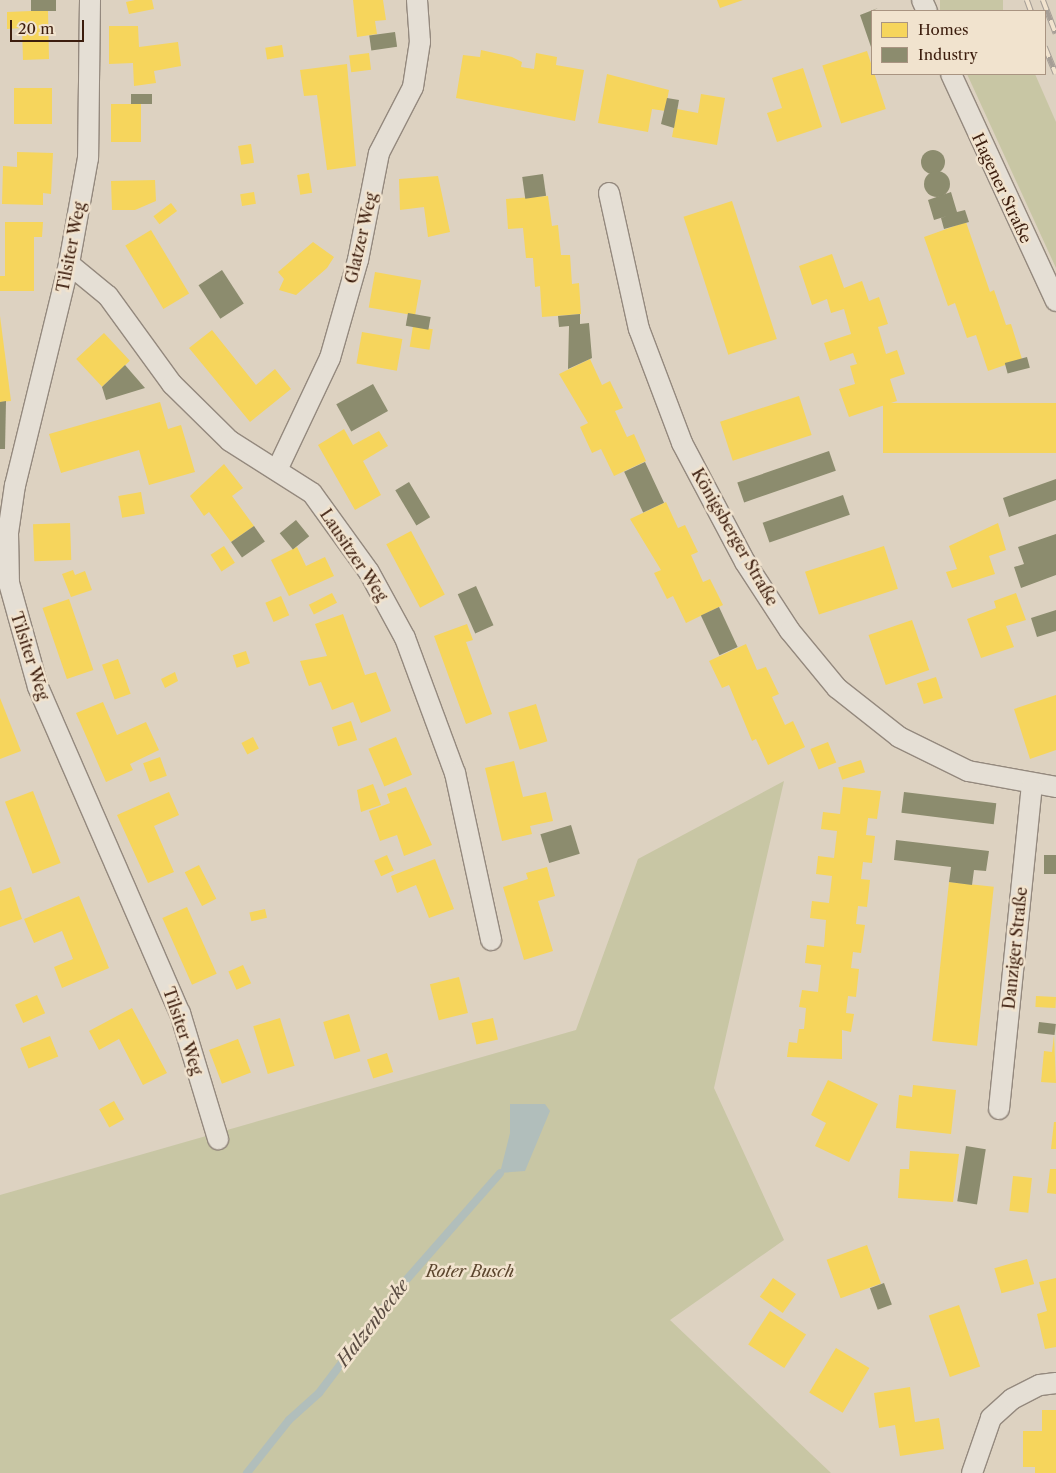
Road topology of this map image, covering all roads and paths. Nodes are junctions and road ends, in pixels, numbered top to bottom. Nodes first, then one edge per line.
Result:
1 (90, 0) edge
2 (417, 0) edge
3 (951, 75) edge
4 (608, 193) dead end
5 (69, 264) junction
6 (1056, 301) edge
7 (277, 470) junction
8 (1032, 786) junction
9 (1056, 787) edge
10 (491, 940) dead end
11 (999, 1109) dead end
12 (218, 1139) dead end
13 (1056, 1383) edge
14 (972, 1473) edge

1 - 5 street, Tilsiter Weg
2 - 7 street, Glatzer Weg
3 - 6 street, Hagener Straße
4 - 8 street, Königsberger Straße
5 - 7 street, Lausitzer Weg
5 - 12 street, Tilsiter Weg
7 - 10 street, Lausitzer Weg
8 - 9 street, Königsberger Straße
8 - 11 street, Danziger Straße
13 - 14 street

